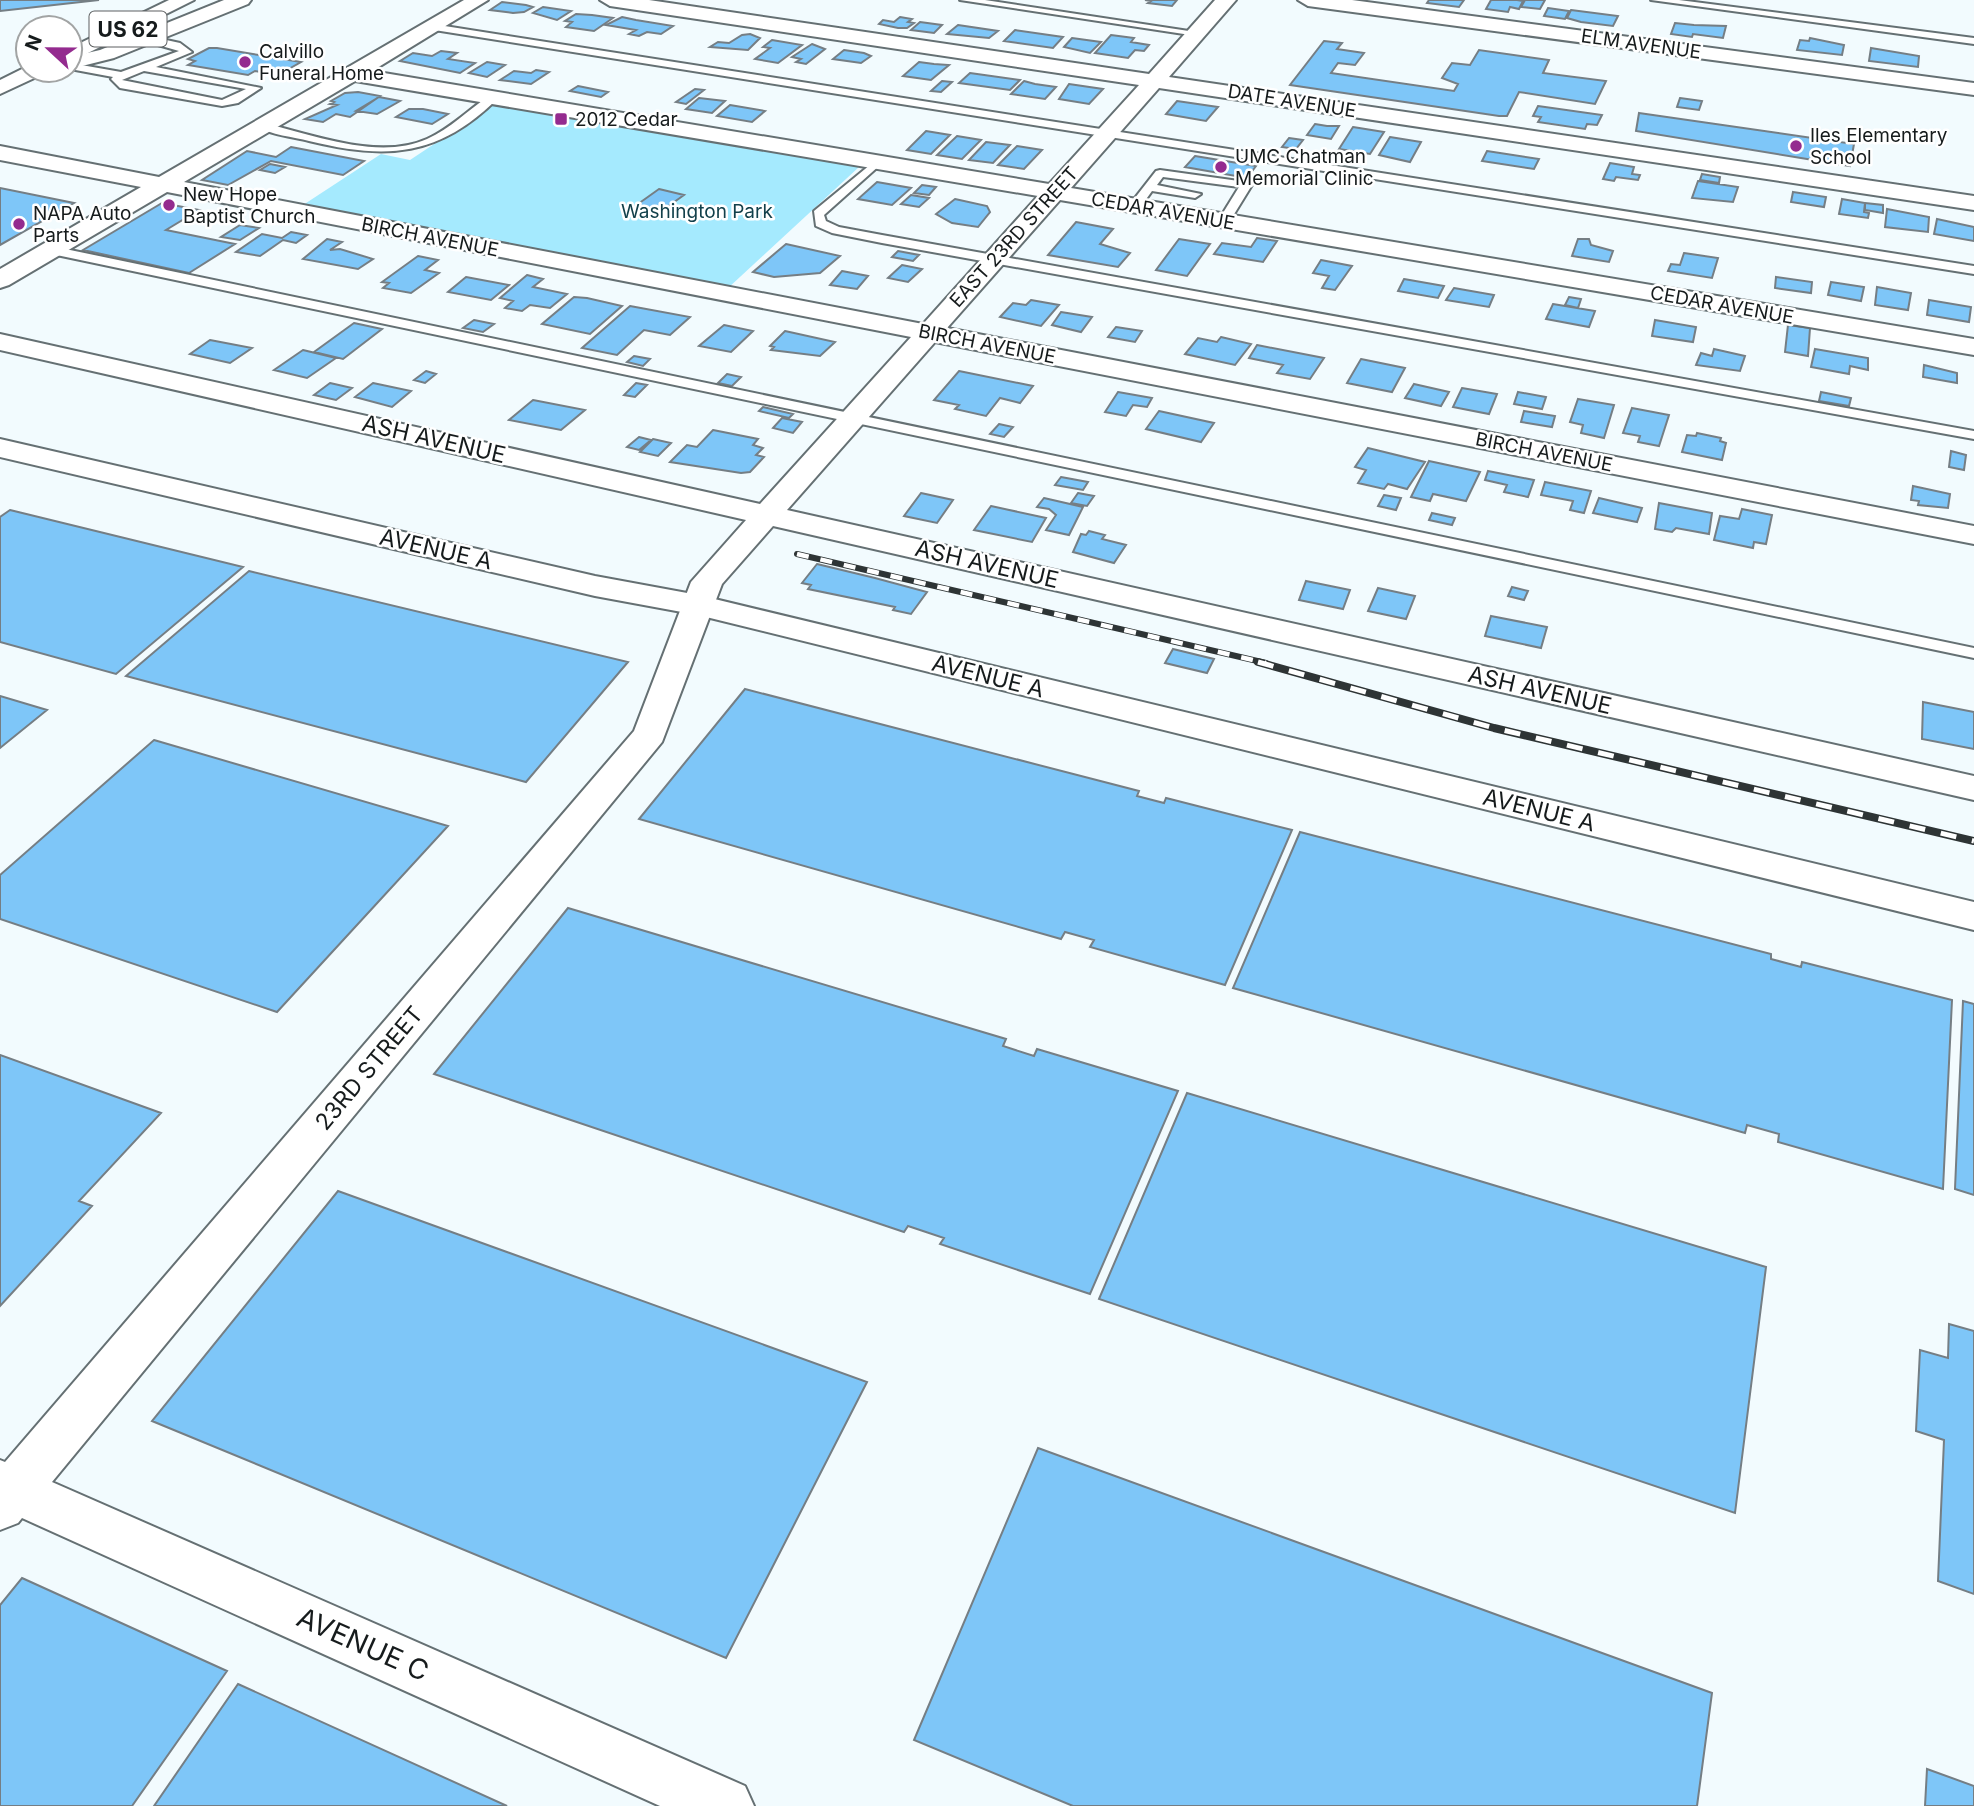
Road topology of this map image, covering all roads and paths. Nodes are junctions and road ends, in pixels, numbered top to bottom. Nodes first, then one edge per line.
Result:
1 (157, 0) edge
2 (184, 0) edge
3 (241, 0) edge
4 (478, 0) edge
5 (610, 0) edge
6 (965, 0) edge
7 (1226, 0) edge
8 (1308, 0) edge
9 (1656, 0) edge
10 (432, 27) junction
11 (1197, 33) junction
12 (148, 38) junction
13 (84, 39) edge
14 (1974, 41) edge
15 (84, 49) edge
16 (84, 60) edge
17 (141, 66) junction
18 (84, 67) edge
19 (352, 74) junction
20 (122, 75) junction
21 (1154, 80) junction
22 (1974, 89) edge
23 (493, 98) junction
24 (263, 127) junction
25 (1105, 134) junction
26 (0, 153) edge
27 (876, 163) junction
28 (163, 185) junction
29 (1150, 187) junction
30 (1053, 193) junction
31 (1195, 194) dead end
32 (1974, 203) edge
33 (1135, 206) junction
34 (1224, 221) junction
35 (51, 250) junction
36 (995, 258) junction
37 (1974, 270) edge
38 (0, 280) edge
39 (928, 333) junction
40 (0, 342) edge
41 (1974, 347) edge
42 (853, 417) junction
43 (1974, 435) edge
44 (0, 448) edge
45 (767, 514) junction
46 (1974, 535) edge
47 (698, 605) junction
48 (1974, 653) edge
49 (1974, 788) edge
50 (1974, 916) edge
51 (5, 1493) edge
52 (725, 1806) edge

1 - 13 street, US 62
2 - 15 street, US 62
3 - 12 street
4 - 10 street
5 - 21 street, DATE AVENUE
6 - 11 lane
7 - 11 street, EAST 23RD STREET
8 - 22 street, ELM AVENUE
9 - 14 lane
10 - 19 street
10 - 25 lane
11 - 21 street, EAST 23RD STREET
12 - 16 street
12 - 17 lane
17 - 20 lane
17 - 20 lane
18 - 20 lane
19 - 23 street, CEDAR AVENUE
19 - 24 street
21 - 25 street, EAST 23RD STREET
21 - 32 street, DATE AVENUE
23 - 24 lane
23 - 27 street, CEDAR AVENUE
24 - 28 street
25 - 30 street, EAST 23RD STREET
25 - 37 lane
26 - 28 street, BIRCH AVENUE
27 - 30 street, CEDAR AVENUE
27 - 36 lane
28 - 35 street
28 - 39 street, BIRCH AVENUE
29 - 31 lane
29 - 33 lane
29 - 34 lane
30 - 33 street, CEDAR AVENUE
30 - 36 street, EAST 23RD STREET
33 - 34 street, CEDAR AVENUE
34 - 41 street, CEDAR AVENUE
35 - 38 street
35 - 42 lane
36 - 39 street, EAST 23RD STREET
36 - 43 lane
39 - 42 street, EAST 23RD STREET
39 - 46 street, BIRCH AVENUE
40 - 45 street, ASH AVENUE
42 - 45 street, EAST 23RD STREET
42 - 48 lane
44 - 47 street, AVENUE A
45 - 47 street, EAST 23RD STREET
45 - 49 street, ASH AVENUE
47 - 50 street, AVENUE A
47 - 51 street, 23RD STREET
51 - 52 street, AVENUE C

